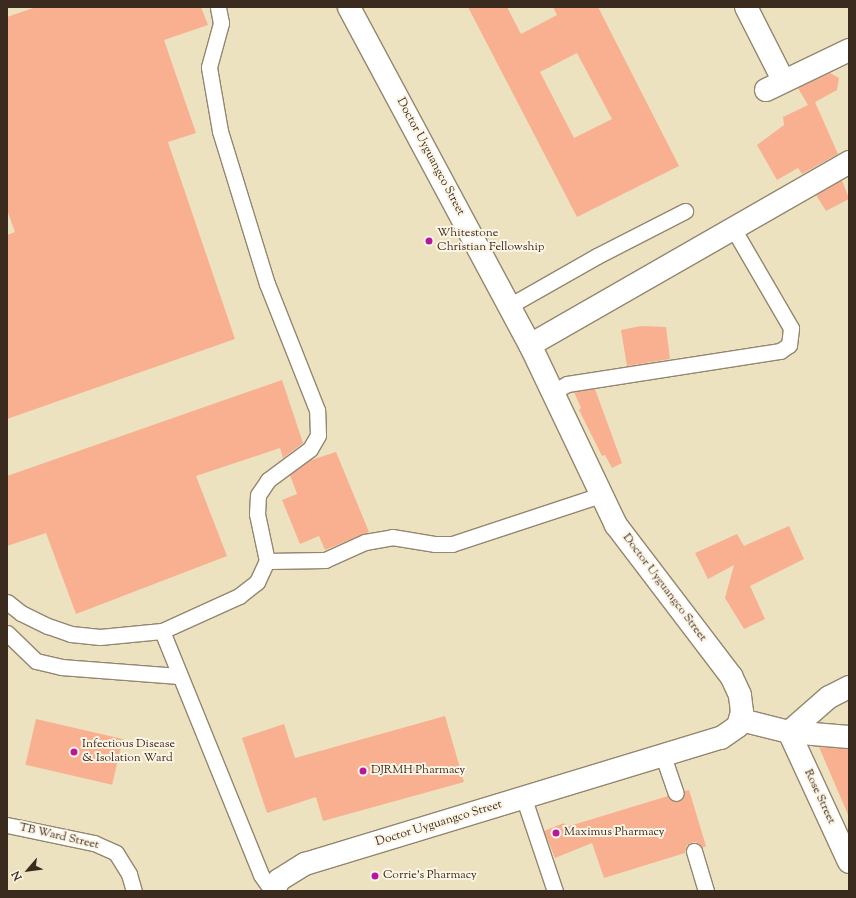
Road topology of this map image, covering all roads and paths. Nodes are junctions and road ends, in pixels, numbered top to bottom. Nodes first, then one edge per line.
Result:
1 (218, 7) edge
2 (349, 7) edge
3 (746, 7) edge
4 (849, 50) edge
5 (849, 162) edge
6 (685, 211) dead end
7 (734, 230) junction
8 (509, 306) junction
9 (530, 345) junction
10 (552, 393) junction
11 (600, 495) junction
12 (267, 561) junction
13 (7, 602) edge
14 (162, 631) junction
15 (7, 633) edge
16 (178, 676) junction
17 (849, 687) edge
18 (741, 720) junction
19 (789, 732) junction
20 (849, 737) edge
21 (663, 756) junction
22 (676, 793) dead end
23 (524, 799) junction
24 (7, 825) edge
25 (694, 851) dead end
26 (849, 862) edge
27 (134, 891) edge
28 (273, 891) edge
29 (555, 891) edge
30 (706, 891) edge

1 - 12 lane
2 - 8 main road, Doctor Uyguangco Street
3 - 4 main road
5 - 7 main road
6 - 8 lane
7 - 9 main road
7 - 10 lane
8 - 9 main road, Doctor Uyguangco Street
9 - 10 main road, Doctor Uyguangco Street
10 - 11 main road, Doctor Uyguangco Street
11 - 12 lane
11 - 18 main road, Doctor Uyguangco Street
12 - 14 lane
13 - 14 lane
14 - 16 lane
15 - 16 lane
16 - 28 lane
17 - 19 main road
18 - 19 main road
18 - 21 main road, Doctor Uyguangco Street
19 - 20 main road
19 - 26 main road, Rose Street
21 - 22 lane
21 - 23 main road, Doctor Uyguangco Street
23 - 28 main road, Doctor Uyguangco Street
23 - 29 lane
24 - 27 lane, TB Ward Street
25 - 30 lane

